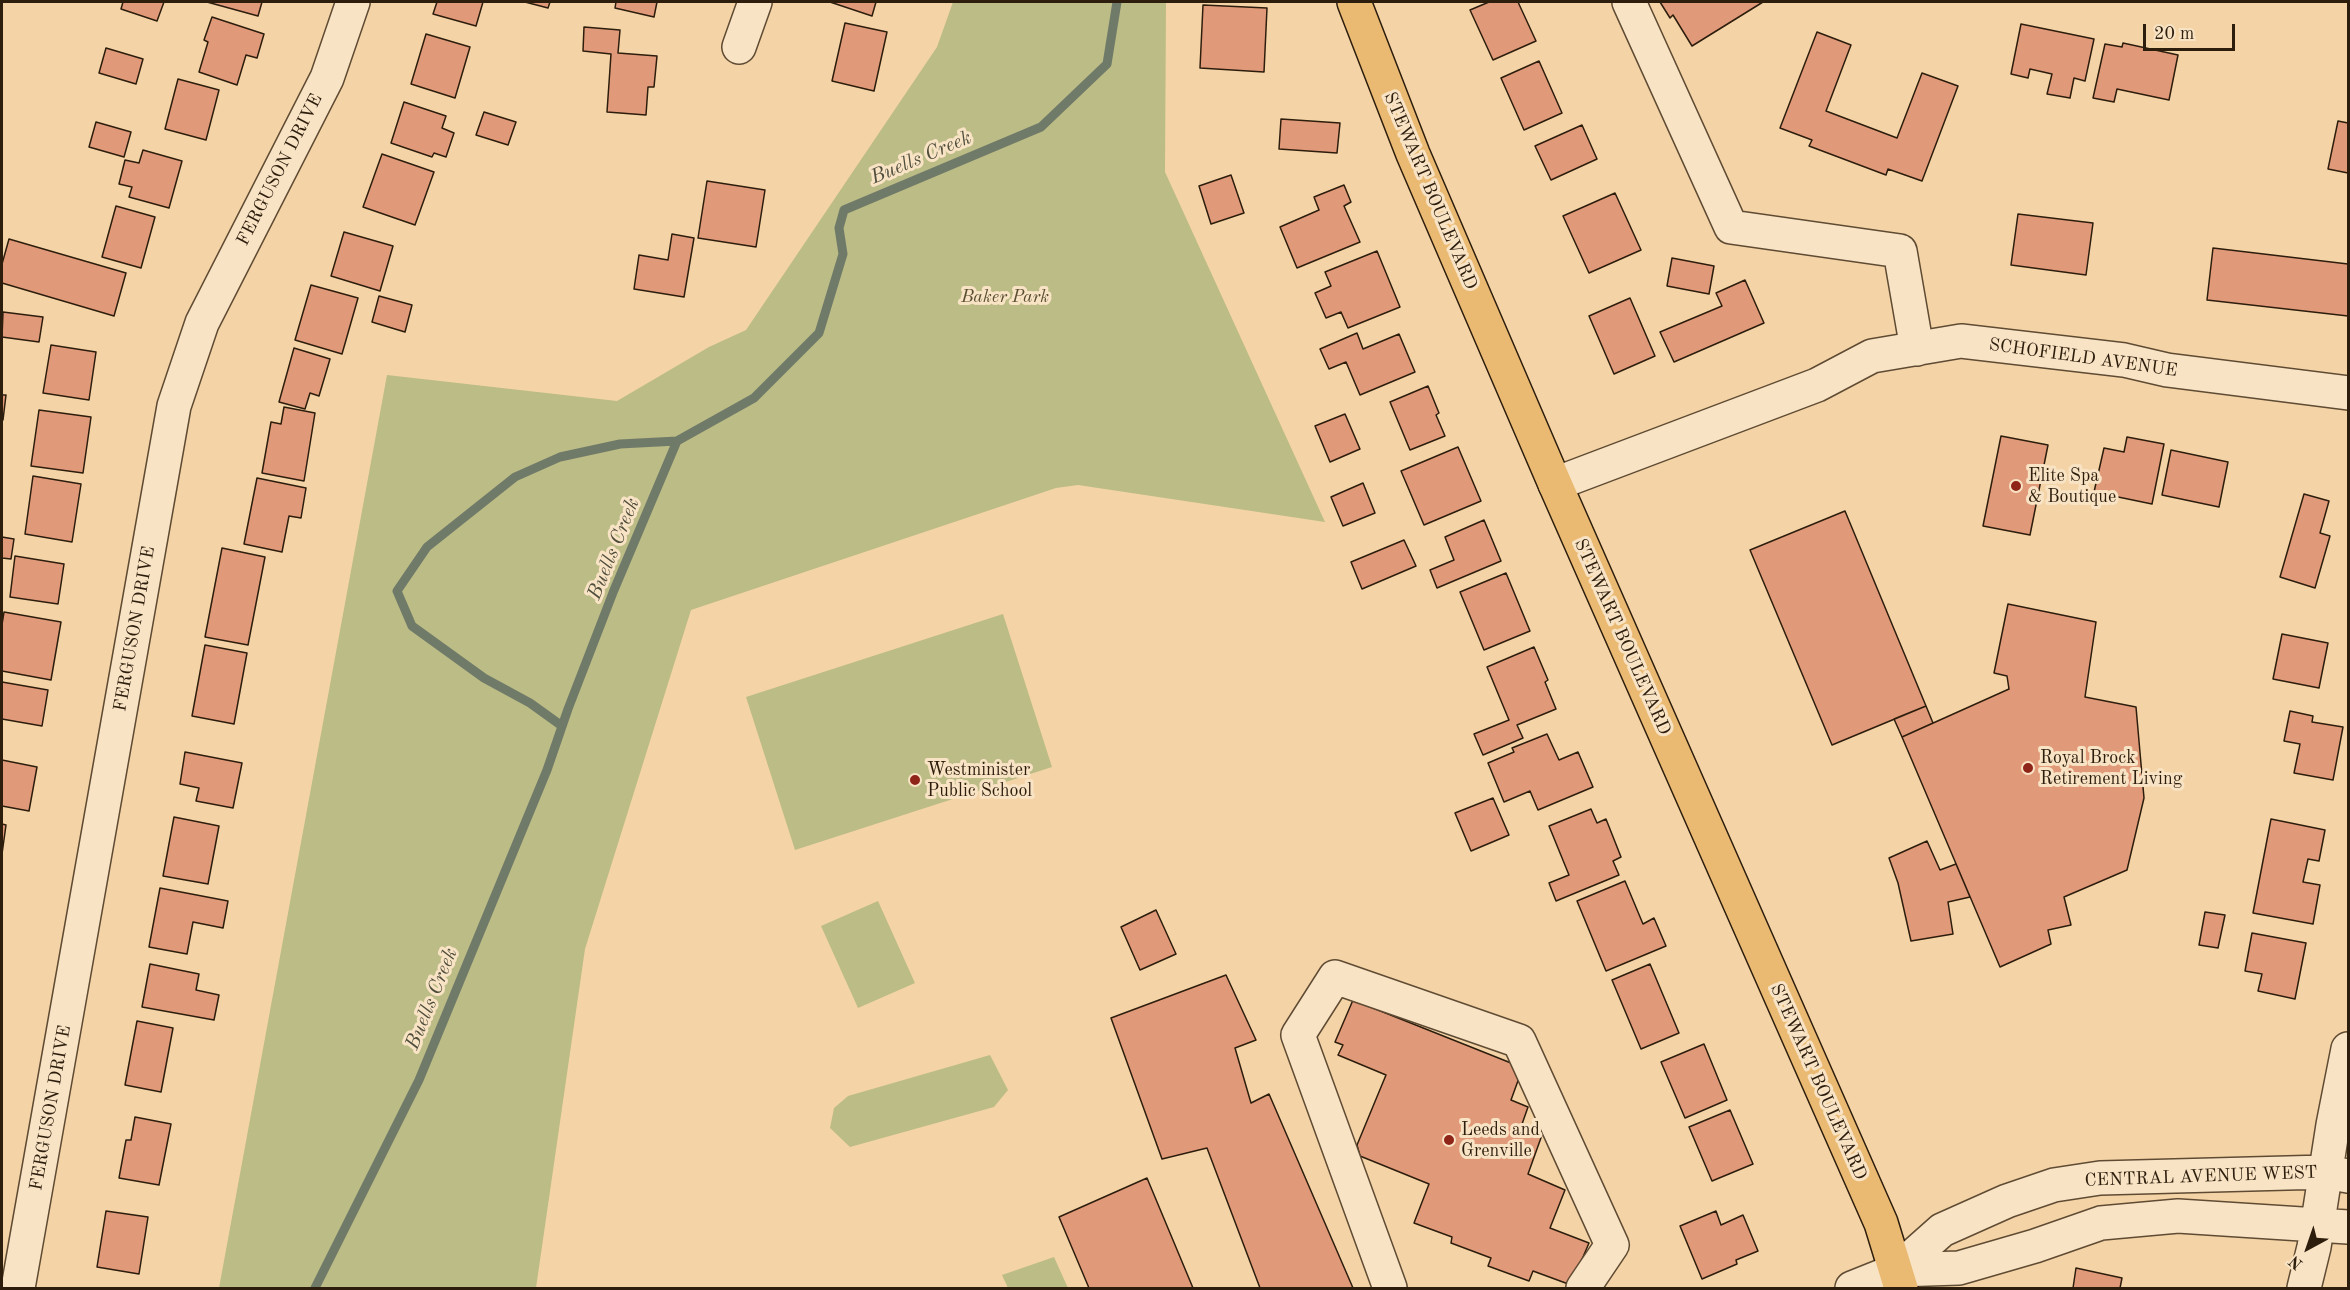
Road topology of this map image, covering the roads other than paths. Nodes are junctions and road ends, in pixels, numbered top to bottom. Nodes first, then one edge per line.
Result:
1 (353, 2) edge
2 (755, 2) edge
3 (1354, 2) edge
4 (1629, 2) edge
5 (739, 47) dead end
6 (1917, 349) junction
7 (2349, 393) edge
8 (1554, 484) junction
9 (2349, 1049) edge
10 (2337, 1174) edge
11 (2333, 1226) edge
12 (1902, 1282) edge
13 (18, 1288) edge
14 (1390, 1288) edge
15 (1583, 1288) edge
16 (1852, 1288) edge
17 (2304, 1288) edge

1 - 13 street, FERGUSON DRIVE
2 - 5 street
3 - 8 main road, STEWART BOULEVARD
4 - 6 street
6 - 7 street, SCHOFIELD AVENUE
6 - 8 street, SCHOFIELD AVENUE
8 - 12 main road, STEWART BOULEVARD
9 - 10 street
10 - 11 street
10 - 12 street, CENTRAL AVENUE WEST
11 - 12 street, CENTRAL AVENUE WEST
11 - 17 street
12 - 16 street, CENTRAL AVENUE WEST
14 - 15 street

